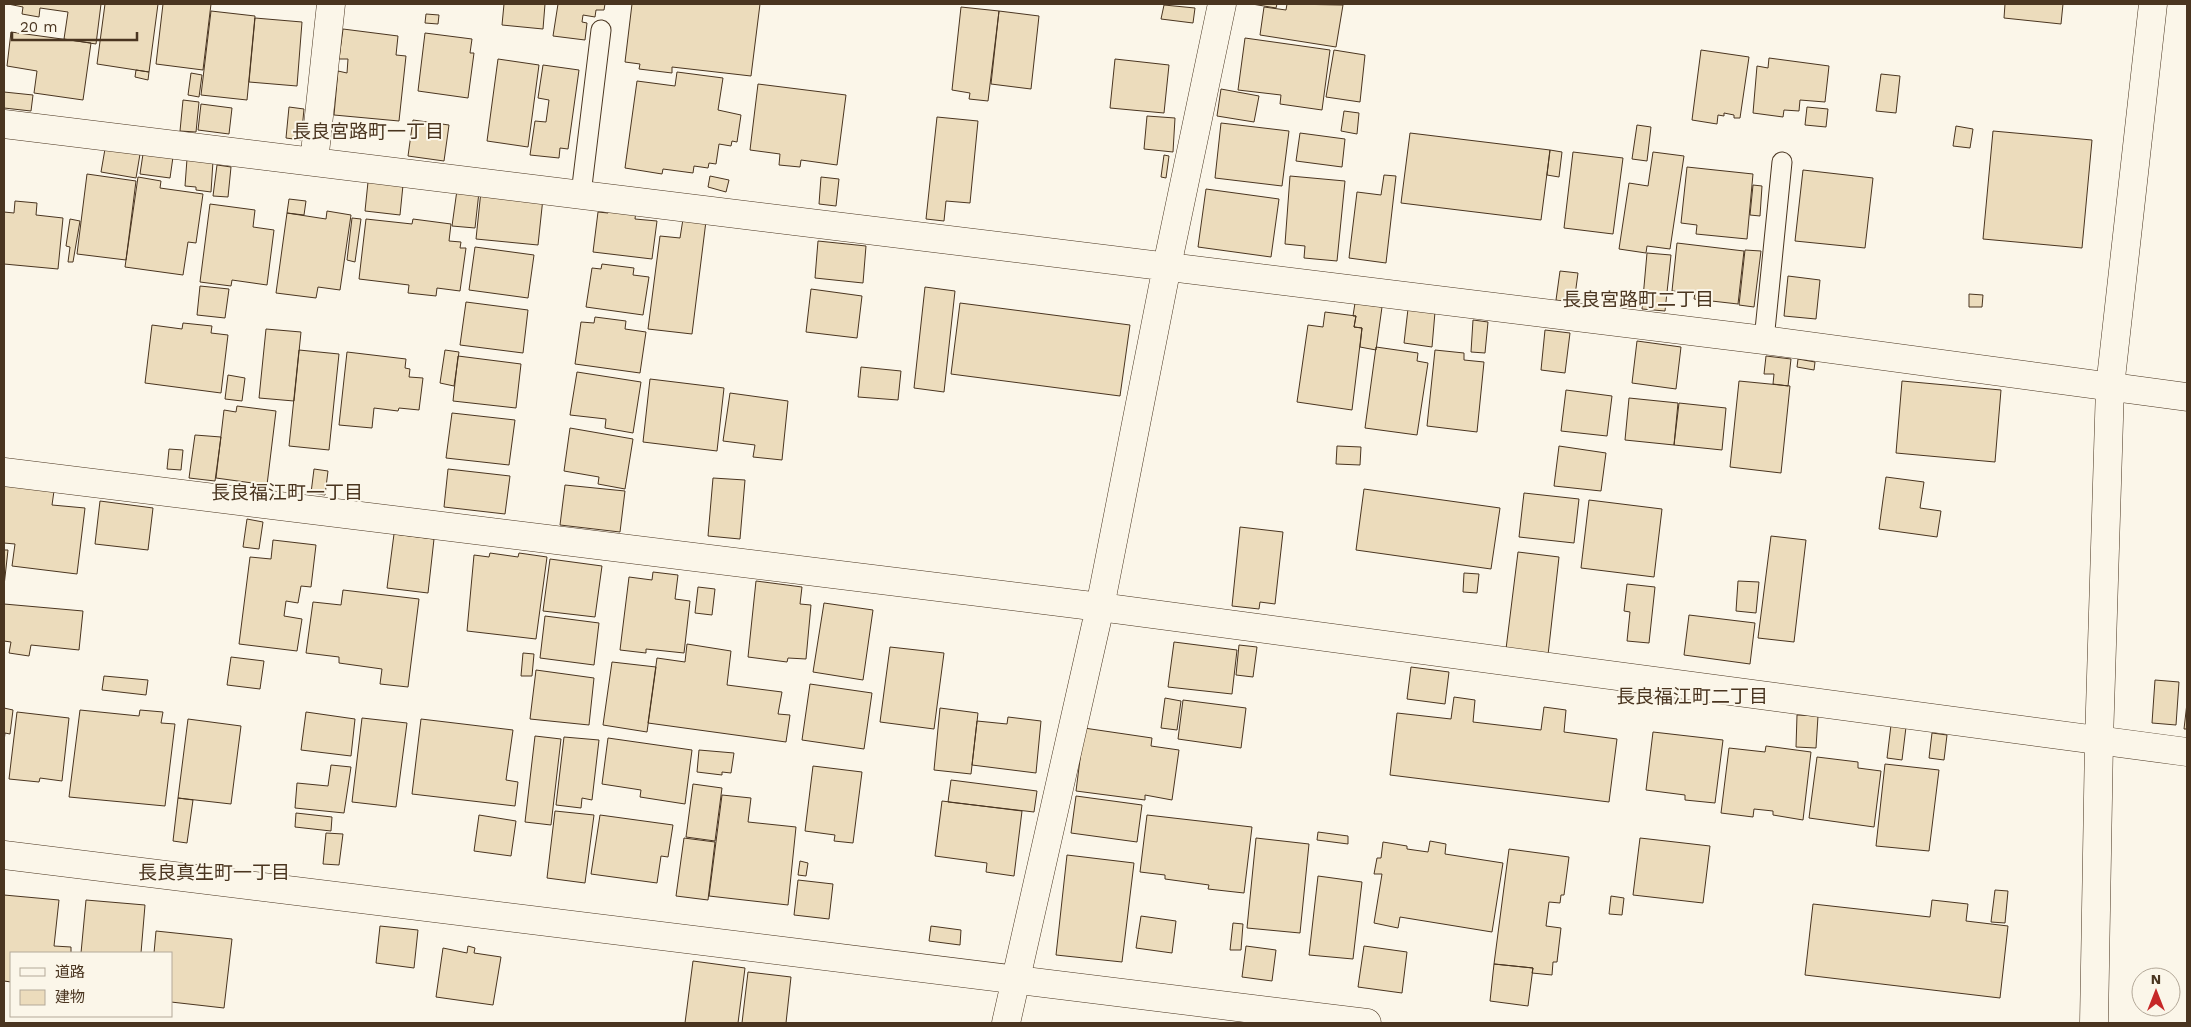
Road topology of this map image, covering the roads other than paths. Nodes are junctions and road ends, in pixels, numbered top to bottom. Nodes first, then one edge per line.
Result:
1 (331, 4) edge
2 (1222, 4) edge
3 (2152, 4) edge
4 (601, 30) dead end
5 (4, 124) edge
6 (314, 162) junction
7 (1782, 162) dead end
8 (581, 194) junction
9 (1167, 266) junction
10 (1764, 340) junction
11 (2110, 387) junction
12 (2187, 397) edge
13 (4, 472) edge
14 (1100, 607) junction
15 (2099, 741) junction
16 (2187, 752) edge
17 (4, 855) edge
18 (1015, 980) junction
19 (1006, 1023) edge
20 (1367, 1023) edge
21 (2094, 1023) edge

1 - 6 street
2 - 9 street
3 - 11 street
4 - 8 lane
5 - 6 street
6 - 8 street
7 - 10 lane
8 - 9 street
9 - 10 street
9 - 14 street
10 - 11 street
11 - 12 street
11 - 15 street
13 - 14 street
14 - 15 street
14 - 18 street
15 - 16 street
15 - 21 street
17 - 18 street
18 - 19 street
18 - 20 street

